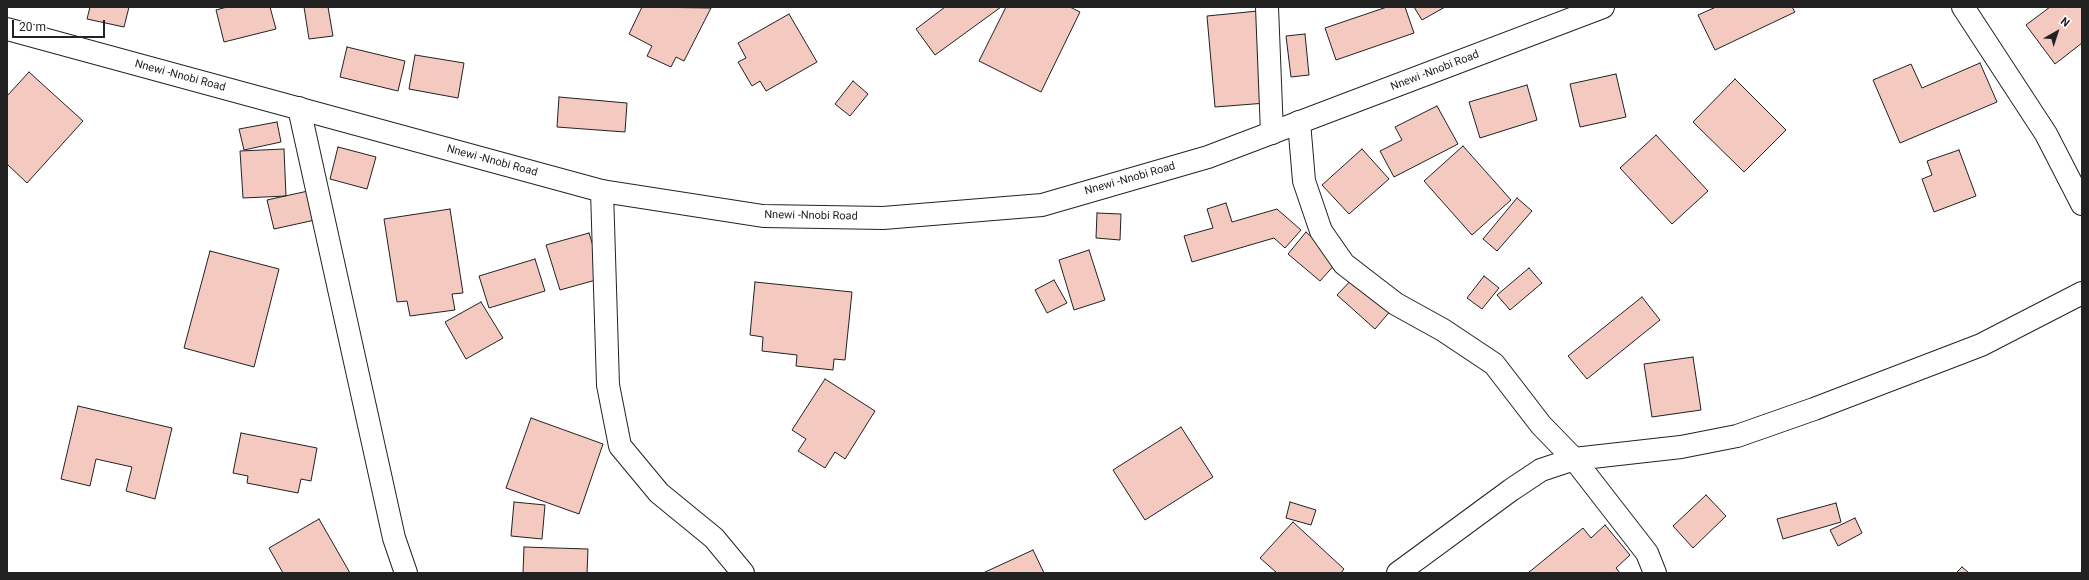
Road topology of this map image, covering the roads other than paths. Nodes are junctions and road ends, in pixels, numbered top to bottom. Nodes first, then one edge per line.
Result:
1 (1267, 7) edge
2 (1603, 7) edge
3 (1963, 7) edge
4 (7, 29) edge
5 (299, 108) junction
6 (1299, 122) junction
7 (1272, 133) junction
8 (602, 191) junction
9 (2082, 204) edge
10 (2082, 293) edge
11 (1574, 459) junction
12 (406, 573) edge
13 (743, 573) edge
14 (1398, 573) edge
15 (1654, 573) edge

1 - 7 street
2 - 6 street, Nnewi -Nnobi Road
3 - 9 street
4 - 5 street, Nnewi -Nnobi Road
5 - 8 street, Nnewi -Nnobi Road
5 - 12 street
6 - 7 street, Nnewi -Nnobi Road
6 - 11 street
7 - 8 street, Nnewi -Nnobi Road
8 - 13 street
10 - 11 street
11 - 14 street
11 - 15 street

